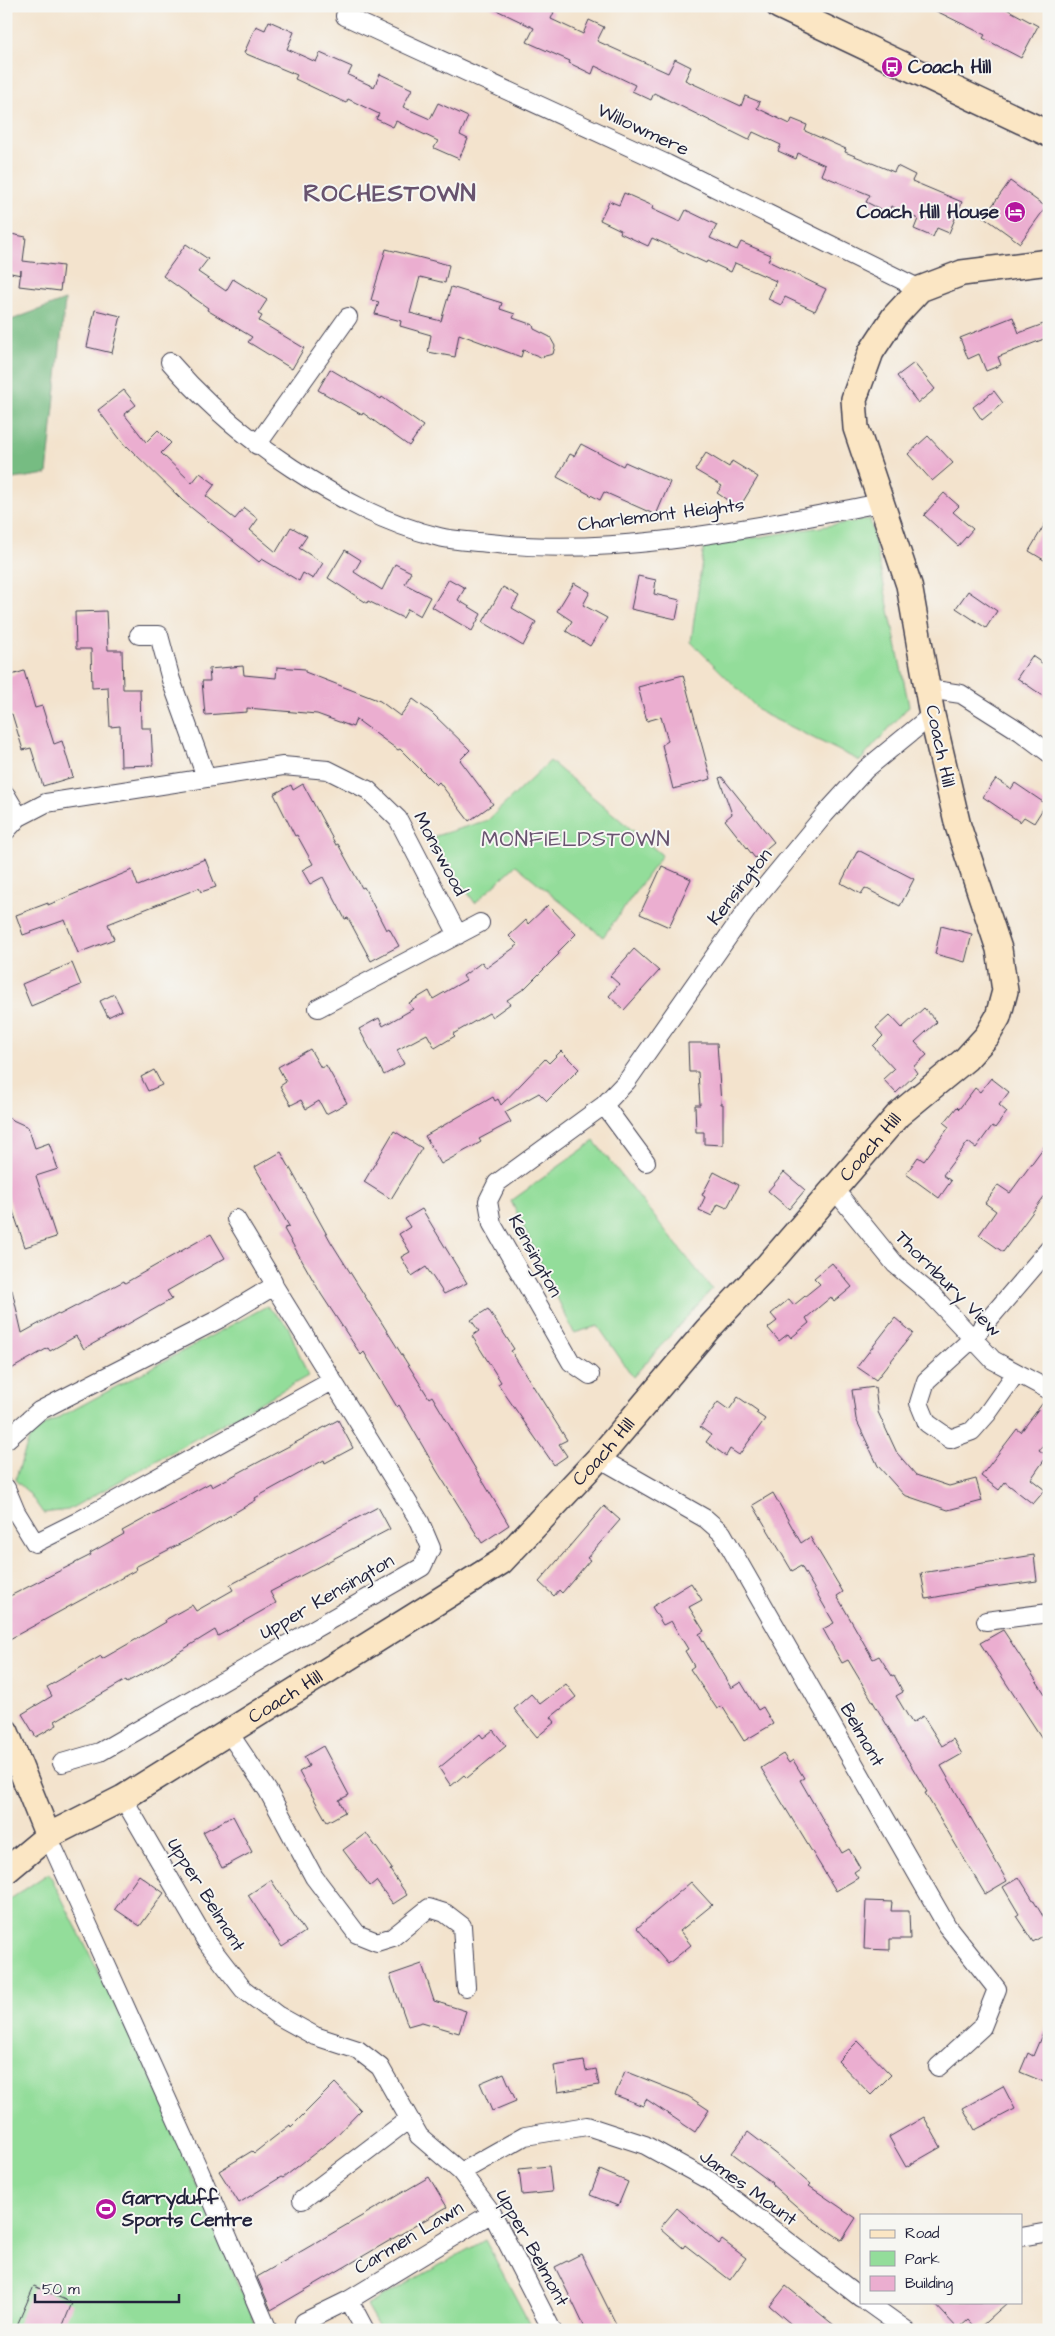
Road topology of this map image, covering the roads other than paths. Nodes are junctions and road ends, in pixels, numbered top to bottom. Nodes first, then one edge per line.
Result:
1 (779, 6) edge
2 (345, 16) dead end
3 (1049, 134) edge
4 (1049, 262) edge
5 (920, 289) junction
6 (348, 317) dead end
7 (170, 362) dead end
8 (258, 445) junction
9 (882, 503) junction
10 (139, 635) dead end
11 (928, 689) junction
12 (932, 715) junction
13 (1049, 753) edge
14 (206, 777) junction
15 (6, 795) edge
16 (19, 817) junction
17 (6, 831) edge
18 (480, 923) dead end
19 (458, 935) junction
20 (318, 1008) dead end
21 (604, 1105) junction
22 (646, 1162) dead end
23 (834, 1189) junction
24 (236, 1219) dead end
25 (1049, 1249) edge
26 (274, 1286) junction
27 (972, 1339) junction
28 (1016, 1373) junction
29 (590, 1375) dead end
30 (332, 1381) junction
31 (1049, 1390) edge
32 (6, 1440) edge
33 (599, 1458) junction
34 (6, 1488) edge
35 (1049, 1614) edge
36 (986, 1621) dead end
37 (6, 1732) edge
38 (228, 1733) junction
39 (62, 1763) dead end
40 (123, 1798) junction
41 (48, 1836) junction
42 (6, 1871) edge
43 (466, 1987) dead end
44 (938, 2067) dead end
45 (410, 2119) junction
46 (461, 2172) junction
47 (302, 2200) dead end
48 (492, 2213) junction
49 (1049, 2232) edge
50 (1022, 2237) edge
51 (860, 2297) edge
52 (349, 2300) junction
53 (870, 2304) edge
54 (304, 2322) dead end
55 (268, 2330) edge
56 (365, 2330) edge
57 (552, 2330) edge
58 (906, 2330) edge

1 - 3 street
2 - 5 street, Willowmere
4 - 5 street, Coach Hill
5 - 9 street, Coach Hill
6 - 8 street
7 - 8 street, Charlemont Heights
8 - 9 street, Charlemont Heights
9 - 11 street, Coach Hill
10 - 14 street
11 - 12 street, Coach Hill
11 - 13 street
12 - 21 street, Kensington
12 - 23 street, Coach Hill
14 - 16 street, Monswood
14 - 19 street, Monswood
15 - 16 street
16 - 17 street, Monswood
18 - 19 street
19 - 20 street
21 - 22 street
21 - 29 street, Kensington
23 - 27 street, Thornbury View
23 - 33 street, Coach Hill
24 - 26 street, Upper Kensington
25 - 27 street
26 - 30 street, Upper Kensington
26 - 32 street
27 - 28 street, Thornbury View
27 - 28 street
28 - 31 street, Thornbury View
30 - 34 street
30 - 39 street, Upper Kensington
33 - 38 street, Coach Hill
33 - 44 street, Belmont
35 - 36 street
37 - 41 street
38 - 40 street, Coach Hill
38 - 43 street
40 - 41 street, Coach Hill
40 - 45 street, Upper Belmont
41 - 42 street, Coach Hill
41 - 55 street
45 - 46 street, Upper Belmont
45 - 47 street
46 - 48 street, Upper Belmont
46 - 51 street, James Mount
48 - 52 street, Carmen Lawn
48 - 57 street, Upper Belmont
49 - 50 street
52 - 54 street, Carmen Lawn
52 - 56 street, Carmen Lawn
53 - 58 street

